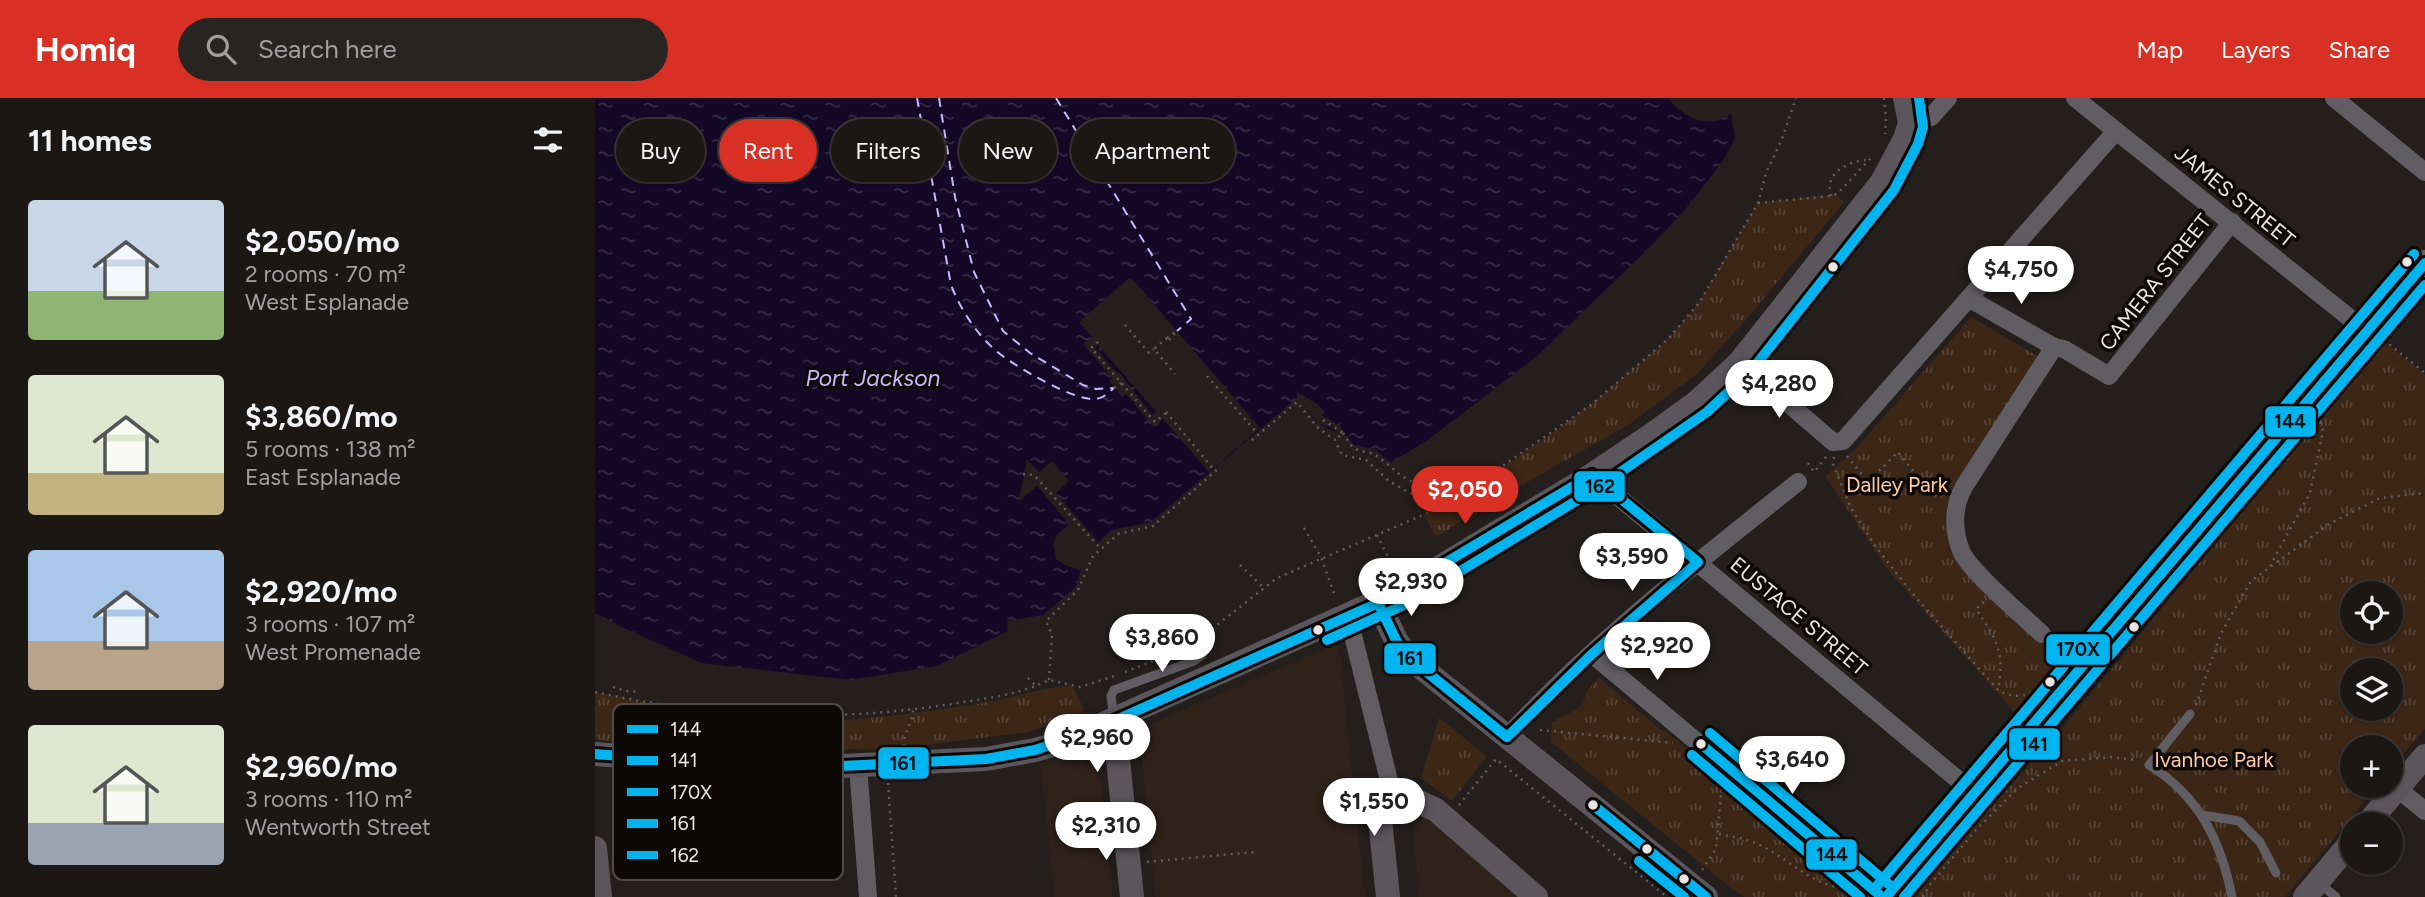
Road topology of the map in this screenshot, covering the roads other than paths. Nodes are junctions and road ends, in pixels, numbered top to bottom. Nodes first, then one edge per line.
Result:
1 (1905, 98) edge
2 (1948, 98) edge
3 (2075, 98) edge
4 (2334, 98) edge
5 (1910, 123) junction
6 (2116, 131) junction
7 (2425, 172) edge
8 (2232, 222) junction
9 (2425, 263) edge
10 (1970, 299) junction
11 (2374, 335) junction
12 (2054, 346) junction
13 (1740, 362) junction
14 (1592, 475) junction
15 (1798, 482) dead end
16 (1698, 562) junction
17 (1378, 603) junction
18 (1341, 605) junction
19 (2042, 634) dead end
20 (1592, 654) junction
21 (1202, 655) dead end
22 (2190, 714) road end
23 (1114, 720) junction
24 (1507, 737) junction
25 (595, 754) edge
26 (613, 755) edge
27 (2425, 755) edge
28 (843, 766) edge
29 (858, 766) junction
30 (2403, 781) edge
31 (1975, 793) junction
32 (2403, 793) edge
33 (1399, 797) junction
34 (2389, 798) edge
35 (2425, 811) edge
36 (2377, 812) edge
37 (2202, 815) junction
38 (595, 848) edge
39 (2340, 860) edge
40 (2276, 873) dead end
41 (2320, 892) edge
42 (600, 897) edge
43 (868, 897) edge
44 (1132, 897) edge
45 (1388, 897) edge
46 (1403, 897) edge
47 (1536, 897) edge
48 (1706, 897) edge
49 (1884, 897) edge
50 (2232, 897) edge

1 - 5 street
2 - 5 street
3 - 6 street, JAMES STREET
4 - 7 street
5 - 13 street
6 - 8 street, JAMES STREET
6 - 10 street
8 - 11 street, JAMES STREET
8 - 12 street, CAMERA STREET
9 - 11 main road
10 - 12 street, CAMERA STREET
10 - 13 street
11 - 31 main road
12 - 19 street
13 - 14 street
14 - 16 street, EUSTACE STREET
14 - 17 street
15 - 16 street
16 - 20 street
16 - 31 street, EUSTACE STREET
17 - 18 street
17 - 24 street
18 - 23 street
18 - 33 street
20 - 24 street
20 - 49 street
21 - 23 lane
22 - 37 lane
23 - 29 street
23 - 44 street
24 - 48 street
25 - 26 street
27 - 30 street
28 - 29 street
29 - 43 street
31 - 49 main road
32 - 35 street
33 - 45 street
33 - 46 street
33 - 47 street
34 - 36 street
37 - 40 lane
37 - 50 lane
38 - 42 street
39 - 41 street

